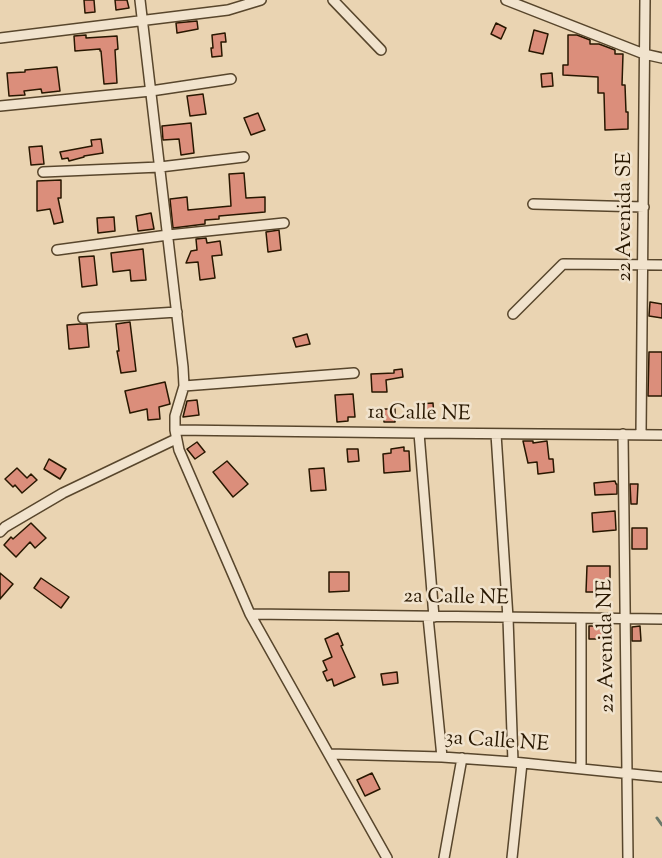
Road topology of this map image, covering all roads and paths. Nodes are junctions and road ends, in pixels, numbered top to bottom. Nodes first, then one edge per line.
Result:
1 (140, 0) edge
2 (261, 0) edge
3 (333, 0) edge
4 (506, 0) edge
5 (645, 0) edge
6 (143, 20) junction
7 (0, 38) edge
8 (381, 50) dead end
9 (644, 54) junction
10 (662, 58) edge
11 (231, 79) dead end
12 (151, 92) junction
13 (0, 101) edge
14 (0, 106) edge
15 (244, 157) dead end
16 (160, 167) junction
17 (44, 172) dead end
18 (533, 204) dead end
19 (644, 207) junction
20 (284, 223) dead end
21 (168, 235) junction
22 (57, 250) dead end
23 (644, 264) junction
24 (662, 264) edge
25 (177, 312) junction
26 (513, 314) dead end
27 (83, 318) dead end
28 (354, 373) dead end
29 (184, 386) junction
30 (419, 433) junction
31 (175, 434) junction
32 (496, 434) junction
33 (623, 434) junction
34 (642, 434) junction
35 (662, 435) edge
36 (0, 532) edge
37 (250, 614) junction
38 (431, 617) junction
39 (508, 618) junction
40 (581, 619) junction
41 (625, 619) junction
42 (662, 619) edge
43 (330, 754) junction
44 (442, 757) junction
45 (462, 758) junction
46 (518, 762) junction
47 (581, 768) junction
48 (627, 773) junction
49 (662, 777) edge
50 (387, 858) edge
51 (444, 858) edge
52 (512, 858) edge
53 (628, 858) edge

1 - 6 street
2 - 6 street
3 - 8 street
4 - 9 street
5 - 9 street, 22 Avenida SE
6 - 7 street
6 - 12 street
9 - 10 street
9 - 19 street, 22 Avenida SE
11 - 12 street
12 - 14 street
12 - 16 street
13 - 14 street
15 - 16 street
16 - 17 street
16 - 21 street
18 - 19 street
19 - 23 street, 22 Avenida SE
20 - 21 street
21 - 22 street
21 - 25 street
23 - 24 street
23 - 26 street
23 - 34 street, 22 Avenida SE
25 - 27 street
25 - 29 street
28 - 29 street
29 - 31 street
30 - 31 street, 1a Calle NE
30 - 32 street, 1a Calle NE
30 - 38 street
31 - 36 street
31 - 37 street
32 - 33 street, 1a Calle NE
32 - 39 street
33 - 34 street, 1a Calle NE
33 - 41 street, 22 Avenida NE
34 - 35 street, 1a Calle NE
37 - 38 street, 2a Calle NE
37 - 43 street
38 - 39 street, 2a Calle NE
38 - 44 street
39 - 40 street, 2a Calle NE
39 - 46 street
40 - 41 street, 2a Calle NE
40 - 47 street
41 - 42 street, 2a Calle NE
41 - 48 street, 22 Avenida NE
43 - 44 street, 3a Calle NE
43 - 50 street
44 - 45 street, 3a Calle NE
45 - 46 street, 3a Calle NE
45 - 51 street
46 - 47 street, 3a Calle NE
46 - 52 street
47 - 48 street, 3a Calle NE
48 - 49 street, 3a Calle NE
48 - 53 street, 22 Avenida NE

